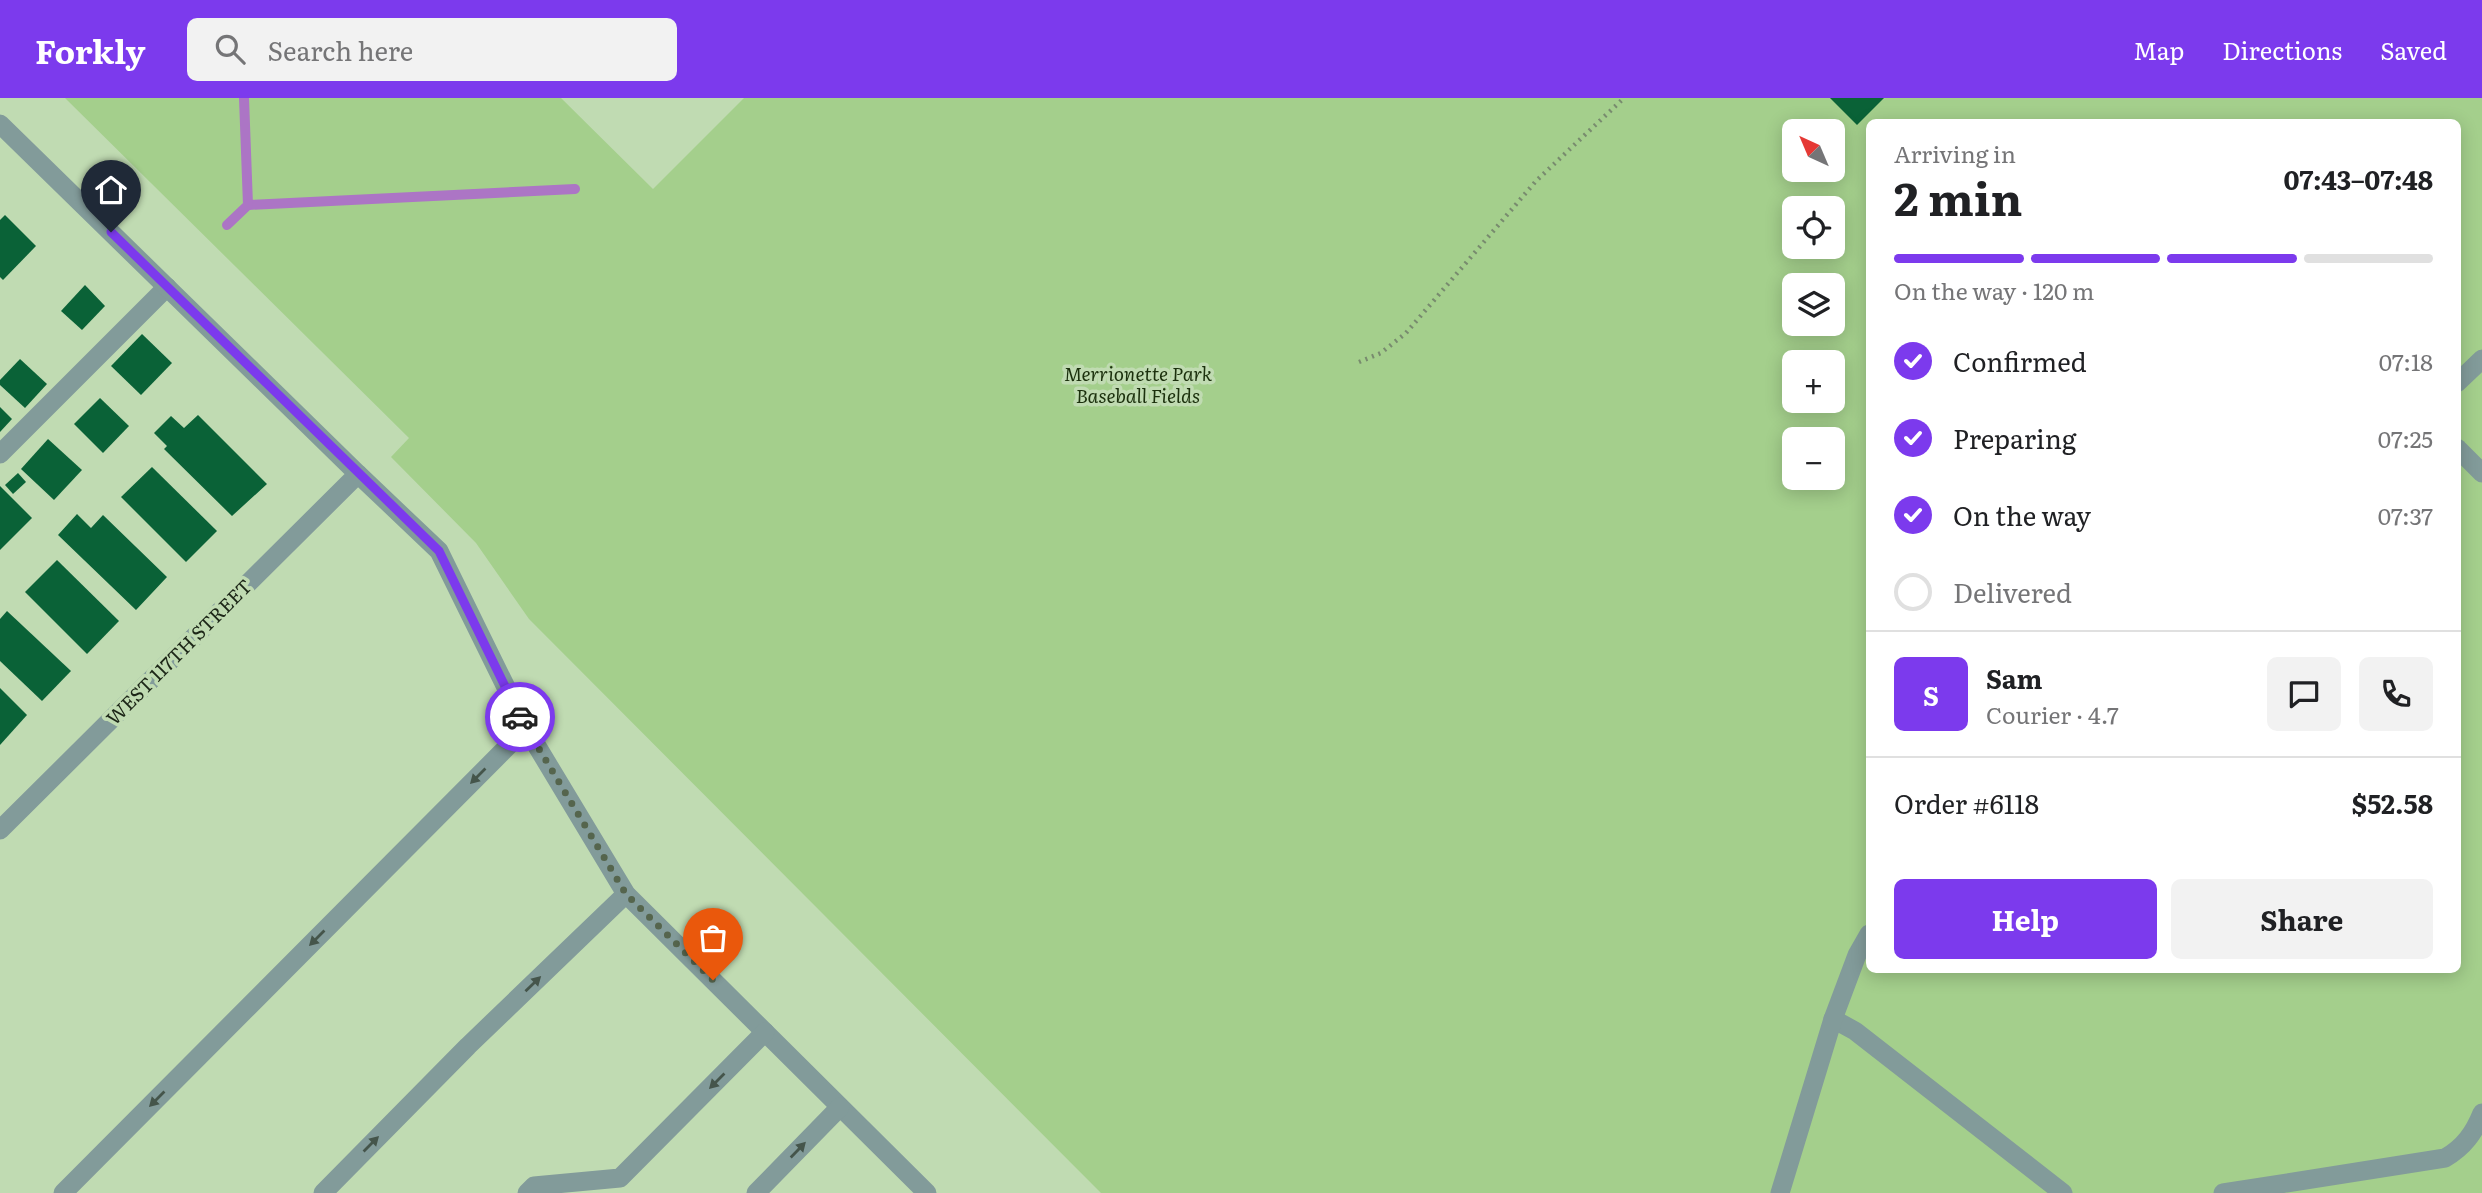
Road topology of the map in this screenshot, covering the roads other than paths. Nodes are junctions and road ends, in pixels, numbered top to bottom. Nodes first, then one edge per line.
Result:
1 (0, 124) edge
2 (167, 287) junction
3 (2482, 359) edge
4 (2461, 379) edge
5 (2461, 452) edge
6 (0, 454) edge
7 (2482, 473) edge
8 (358, 474) junction
9 (526, 728) junction
10 (0, 830) edge
11 (626, 894) junction
12 (1866, 939) edge
13 (1833, 1020) junction
14 (765, 1032) junction
15 (840, 1107) junction
16 (2482, 1113) edge
17 (63, 1193) edge
18 (323, 1193) edge
19 (527, 1193) edge
20 (756, 1193) edge
21 (927, 1193) edge
22 (1780, 1193) edge
23 (2063, 1193) edge
24 (2223, 1193) edge

1 - 2 street
2 - 6 street
2 - 8 street
3 - 4 street
5 - 7 street
8 - 9 street
8 - 10 street, WEST 117TH STREET
9 - 11 street
9 -> 17 street
11 - 14 street
18 -> 11 street
12 - 13 street
13 - 22 street
13 - 23 street
14 - 15 street
14 -> 19 street
20 -> 15 street
15 - 21 street
16 - 24 street

